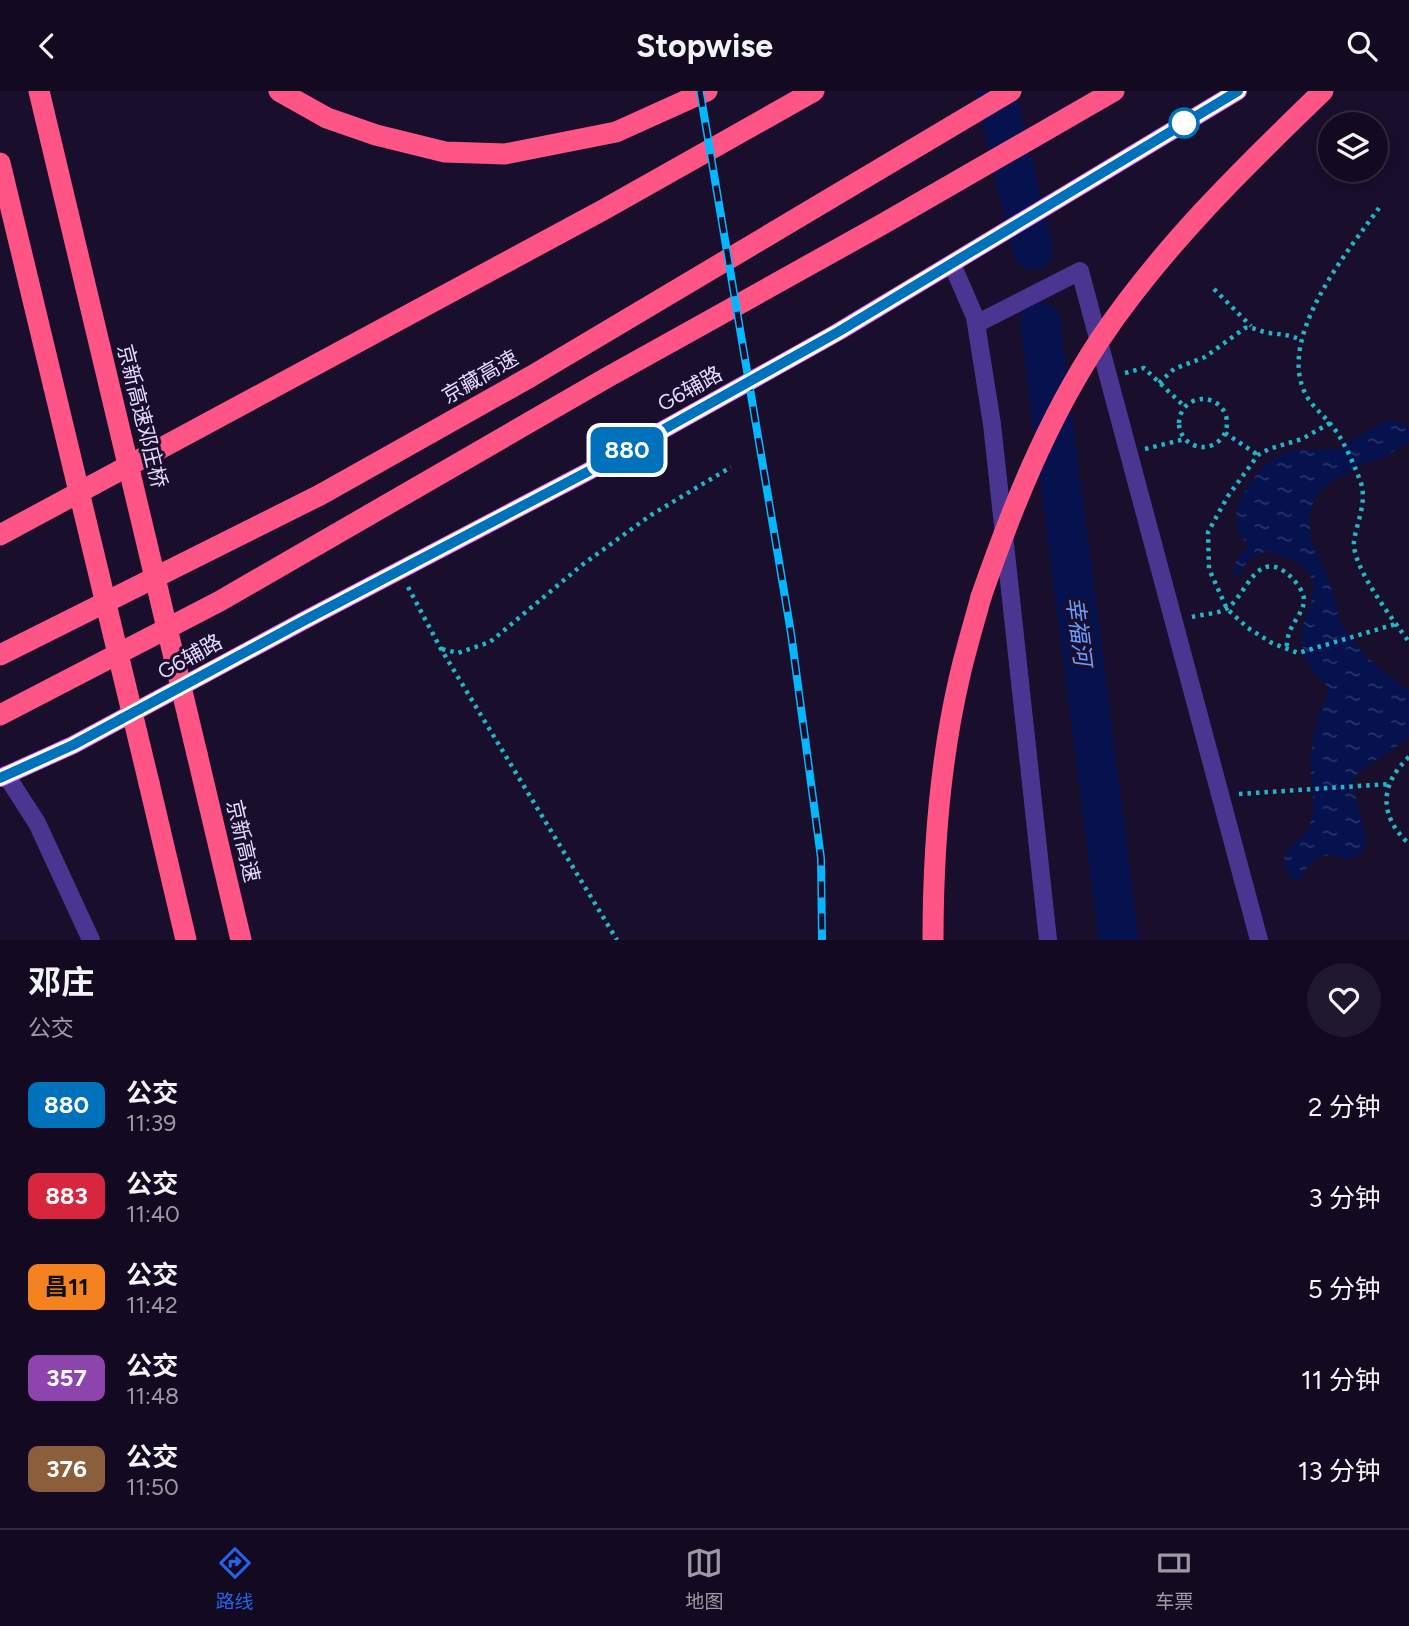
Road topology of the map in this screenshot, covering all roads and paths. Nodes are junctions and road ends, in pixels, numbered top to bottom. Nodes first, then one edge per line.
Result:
1 (38, 91) edge
2 (279, 91) edge
3 (707, 91) edge
4 (814, 91) edge
5 (1011, 91) edge
6 (1238, 91) edge
7 (1323, 91) edge
8 (1108, 95) edge
9 (0, 163) edge
10 (1379, 208) dead end
11 (953, 264) junction
12 (1214, 289) dead end
13 (976, 324) junction
14 (1252, 327) junction
15 (1302, 340) junction
16 (1109, 378) junction
17 (1159, 383) junction
18 (1185, 407) junction
19 (1330, 423) junction
20 (1225, 433) junction
21 (1185, 439) junction
22 (1130, 452) junction
23 (1258, 455) junction
24 (731, 467) dead end
25 (0, 535) edge
26 (399, 571) junction
27 (1227, 609) junction
28 (1174, 621) junction
29 (1396, 624) junction
30 (1409, 642) edge
31 (441, 649) junction
32 (1287, 649) junction
33 (0, 655) edge
34 (0, 715) edge
35 (197, 754) joint
36 (1409, 757) edge
37 (3, 776) edge
38 (1389, 784) junction
39 (1221, 795) junction
40 (1409, 844) edge
41 (91, 940) edge
42 (186, 940) edge
43 (241, 940) edge
44 (617, 940) edge
45 (933, 940) edge
46 (1048, 940) edge
47 (1259, 940) edge

1 - 35 highway, 京新高速邓庄桥, bridge
2 - 3 highway
4 - 25 highway
5 - 33 highway, 京藏高速
6 - 11 main road, G6辅路
7 - 45 highway, bridge
8 - 34 highway
9 - 42 highway, bridge
10 - 15 path
11 - 13 street
11 - 26 main road, G6辅路
12 - 14 path
13 - 16 street
13 - 46 street
14 - 15 path
14 - 17 path
15 - 19 path
16 - 17 path
16 - 22 street
17 - 18 path
18 - 20 path
18 - 21 path
19 - 23 path
19 - 29 path
20 - 21 path
20 - 23 path
21 - 22 path
22 - 28 street
23 - 27 path
24 - 31 path
26 - 31 path
26 - 37 main road, G6辅路
27 - 28 path
27 - 32 path
27 - 32 path
28 - 39 street
29 - 30 path
29 - 32 path
31 - 44 path
35 - 43 highway, 京新高速
36 - 38 path
37 - 41 street
38 - 39 path
38 - 40 path
39 - 47 street

